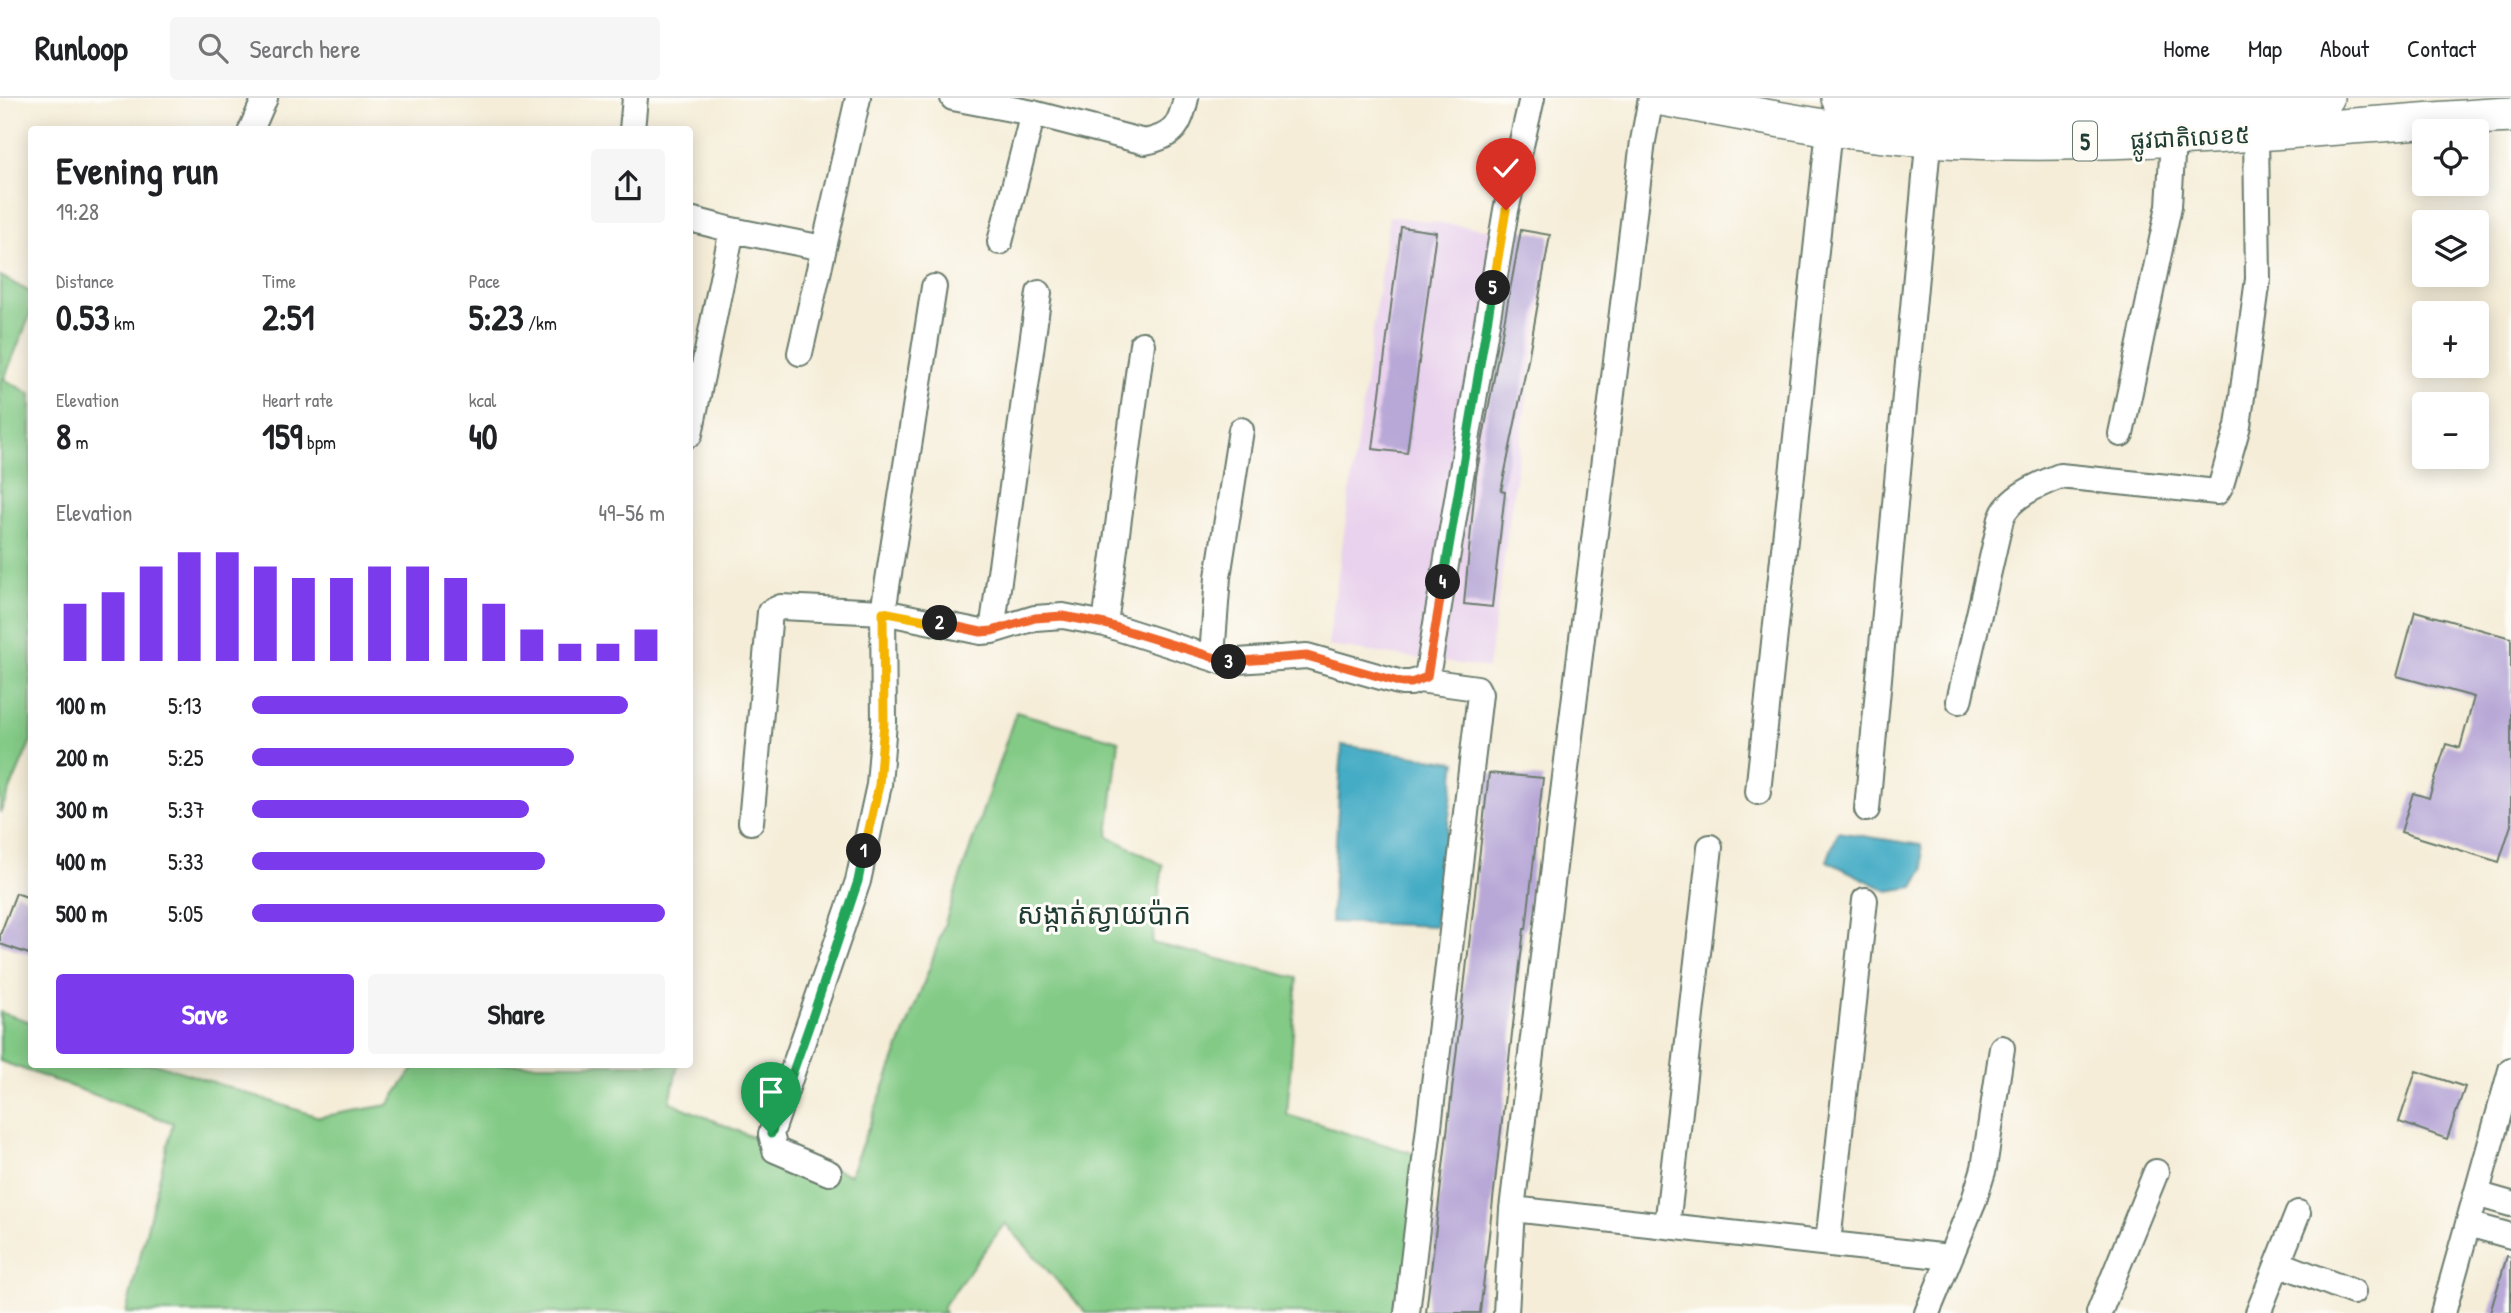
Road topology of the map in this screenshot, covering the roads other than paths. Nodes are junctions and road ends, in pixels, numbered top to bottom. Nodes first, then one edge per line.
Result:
1 (265, 98) edge
2 (635, 98) edge
3 (858, 98) edge
4 (953, 98) edge
5 (1186, 98) edge
6 (1532, 98) edge
7 (1651, 98) edge
8 (1662, 98) edge
9 (2326, 98) edge
10 (2143, 103) edge
11 (2255, 111) edge
12 (1033, 113) junction
13 (1834, 113) edge
14 (2511, 115) edge
15 (1930, 123) junction
16 (253, 126) edge
17 (632, 126) edge
18 (2173, 140) junction
19 (693, 220) edge
20 (732, 230) junction
21 (1000, 242) dead end
22 (824, 248) junction
23 (934, 287) dead end
24 (1039, 293) dead end
25 (1142, 344) dead end
26 (800, 353) dead end
27 (693, 420) edge
28 (1241, 430) dead end
29 (2121, 434) dead end
30 (883, 612) junction
31 (1105, 624) junction
32 (992, 631) junction
33 (1212, 656) junction
34 (1419, 680) junction
35 (1959, 701) dead end
36 (1758, 792) dead end
37 (1867, 809) dead end
38 (751, 821) dead end
39 (1710, 847) dead end
40 (1865, 901) dead end
41 (2002, 1048) dead end
42 (2511, 1070) edge
43 (2156, 1172) dead end
44 (829, 1173) dead end
45 (2476, 1194) junction
46 (2511, 1204) edge
47 (1512, 1209) junction
48 (2298, 1213) dead end
49 (2468, 1224) junction
50 (1667, 1226) junction
51 (2511, 1236) edge
52 (1828, 1243) junction
53 (1949, 1257) junction
54 (2278, 1263) junction
55 (2353, 1293) dead end
56 (1407, 1313) edge
57 (1506, 1313) edge
58 (1927, 1313) edge
59 (2099, 1313) edge
60 (2258, 1313) edge
61 (2443, 1313) edge

1 - 16 street
2 - 17 street
3 - 22 street
4 - 12 street
5 - 12 street
6 - 34 street
7 - 47 street
8 - 13 highway, ផ្លូវជាតិលេខ៥ / 5
9 - 11 highway, ផ្លូវជាតិលេខ៥ / 5
10 - 11 highway, ផ្លូវជាតិលេខ៥ / 5
10 - 15 highway, ផ្លូវជាតិលេខ៥ / 5
11 - 14 highway, ផ្លូវជាតិលេខ៥ / 5
11 - 18 highway, ផ្លូវជាតិលេខ៥ / 5
11 - 35 street
12 - 21 street
13 - 15 highway, ផ្លូវជាតិលេខ៥ / 5
13 - 36 street
15 - 18 highway, ផ្លូវជាតិលេខ៥ / 5
15 - 37 street
18 - 29 street
19 - 20 street
20 - 22 street
20 - 27 street
22 - 26 street
23 - 30 street
24 - 32 street
25 - 31 street
28 - 33 street
30 - 32 street
30 - 38 street
30 - 44 street
31 - 32 street
31 - 33 street
33 - 34 street
34 - 56 street
39 - 50 street
40 - 52 street
41 - 53 street
42 - 45 street
43 - 59 street
45 - 46 street
45 - 49 street
47 - 50 street
47 - 57 street
48 - 54 street
49 - 51 street
49 - 61 street
50 - 52 street
52 - 53 street
53 - 58 street
54 - 55 street
54 - 60 street

